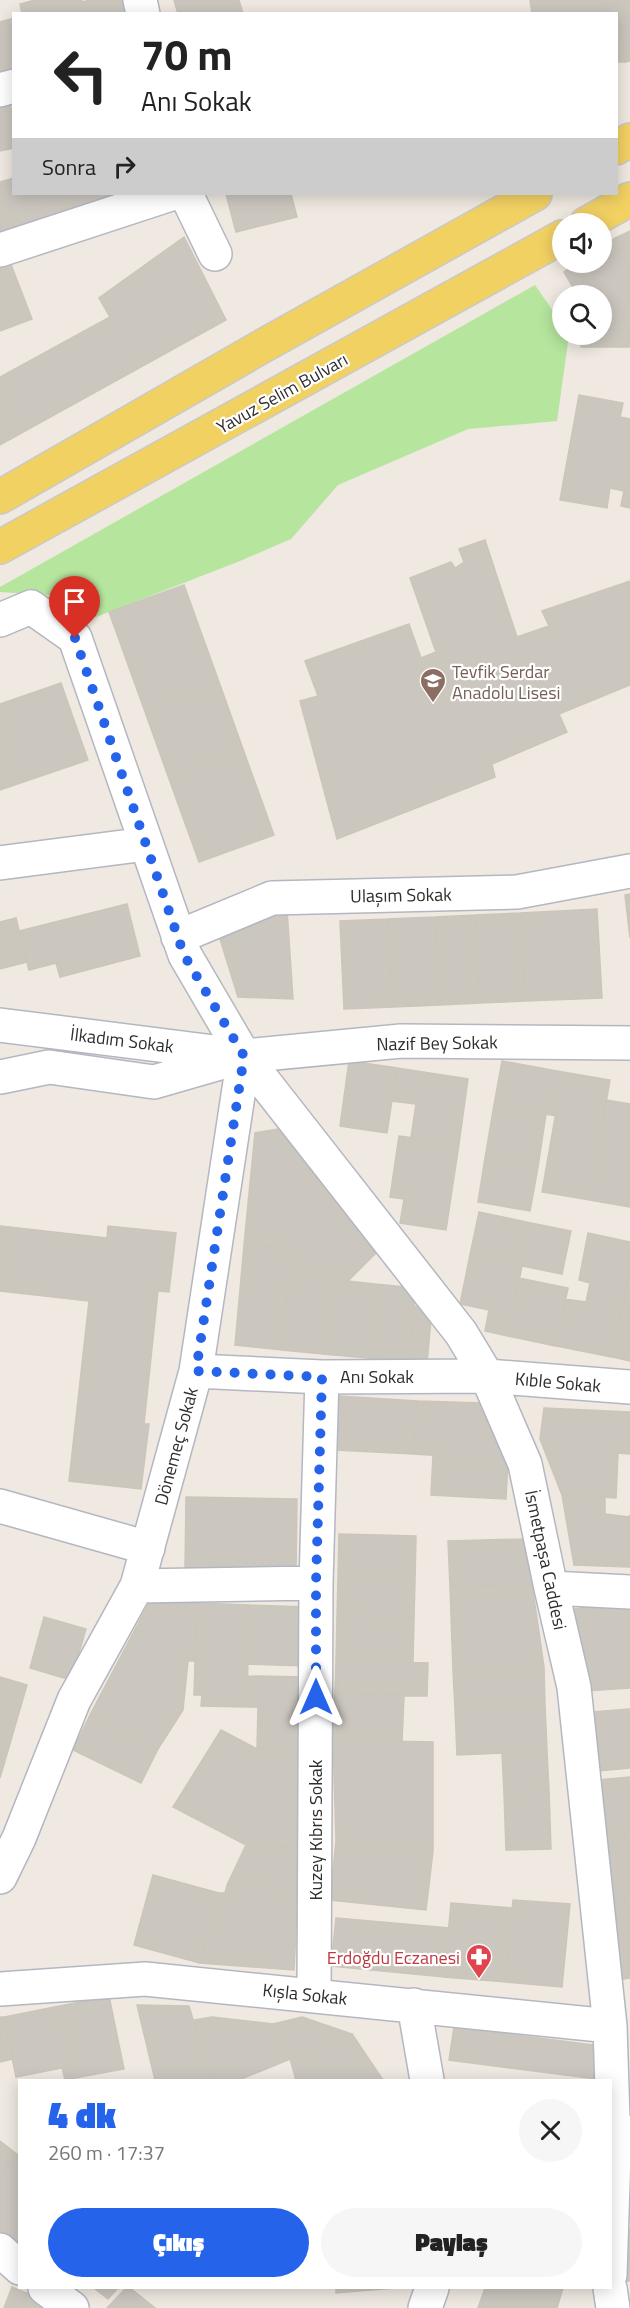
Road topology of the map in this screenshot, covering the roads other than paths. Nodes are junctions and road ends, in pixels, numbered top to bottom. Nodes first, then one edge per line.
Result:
1 (168, 195) edge
2 (186, 195) edge
3 (533, 195) edge
4 (630, 199) edge
5 (605, 213) edge
6 (552, 243) edge
7 (0, 250) edge
8 (216, 254) dead end
9 (0, 497) edge
10 (0, 547) edge
11 (0, 620) edge
12 (146, 844) junction
13 (0, 863) edge
14 (630, 871) edge
15 (178, 937) junction
16 (0, 1025) edge
17 (630, 1043) edge
18 (244, 1056) junction
19 (0, 1077) edge
20 (196, 1371) junction
21 (487, 1376) junction
22 (322, 1377) junction
23 (630, 1387) edge
24 (0, 1506) edge
25 (148, 1548) junction
26 (316, 1583) junction
27 (137, 1586) junction
28 (550, 1588) junction
29 (630, 1592) edge
30 (0, 1877) edge
31 (0, 1989) edge
32 (314, 1995) junction
33 (414, 2005) junction
34 (610, 2026) junction
35 (427, 2079) edge
36 (612, 2079) edge
37 (612, 2089) edge
38 (630, 2116) edge
39 (614, 2152) junction
40 (612, 2214) edge
41 (46, 2289) edge
42 (432, 2289) edge
43 (610, 2289) edge
44 (72, 2308) edge
45 (425, 2308) edge
46 (613, 2308) edge

1 - 7 street
2 - 8 street
3 - 9 main road
4 - 5 main road
6 - 10 main road, Yavuz Selim Bulvarı
11 - 12 street
12 - 13 street
12 - 15 street
14 - 15 street, Ulaşım Sokak
15 - 18 street
16 - 18 street, İlkadım Sokak
17 - 18 street, Nazif Bey Sokak
18 - 19 street
18 - 20 street, Dönemeç Sokak
18 - 21 street, İsmetpaşa Caddesi
20 - 22 street, Anı Sokak
20 - 25 street, Dönemeç Sokak
21 - 22 street, Anı Sokak
21 - 23 street, Kıble Sokak
21 - 28 street, İsmetpaşa Caddesi
22 - 26 street, Kuzey Kıbrıs Sokak
24 - 25 street
25 - 27 street, Dönemeç Sokak
26 - 27 street
26 - 32 street, Kuzey Kıbrıs Sokak
27 - 30 street, Dönemeç Sokak
28 - 29 street
28 - 34 street, İsmetpaşa Caddesi
31 - 32 street, Kışla Sokak
32 - 33 street, Kışla Sokak
33 - 34 street, Kışla Sokak
33 - 35 street
34 - 36 street, İsmetpaşa Caddesi
37 - 39 street, İsmetpaşa Caddesi
38 - 39 street
39 - 40 street, İsmetpaşa Caddesi
41 - 44 street
42 - 45 street
43 - 46 street

